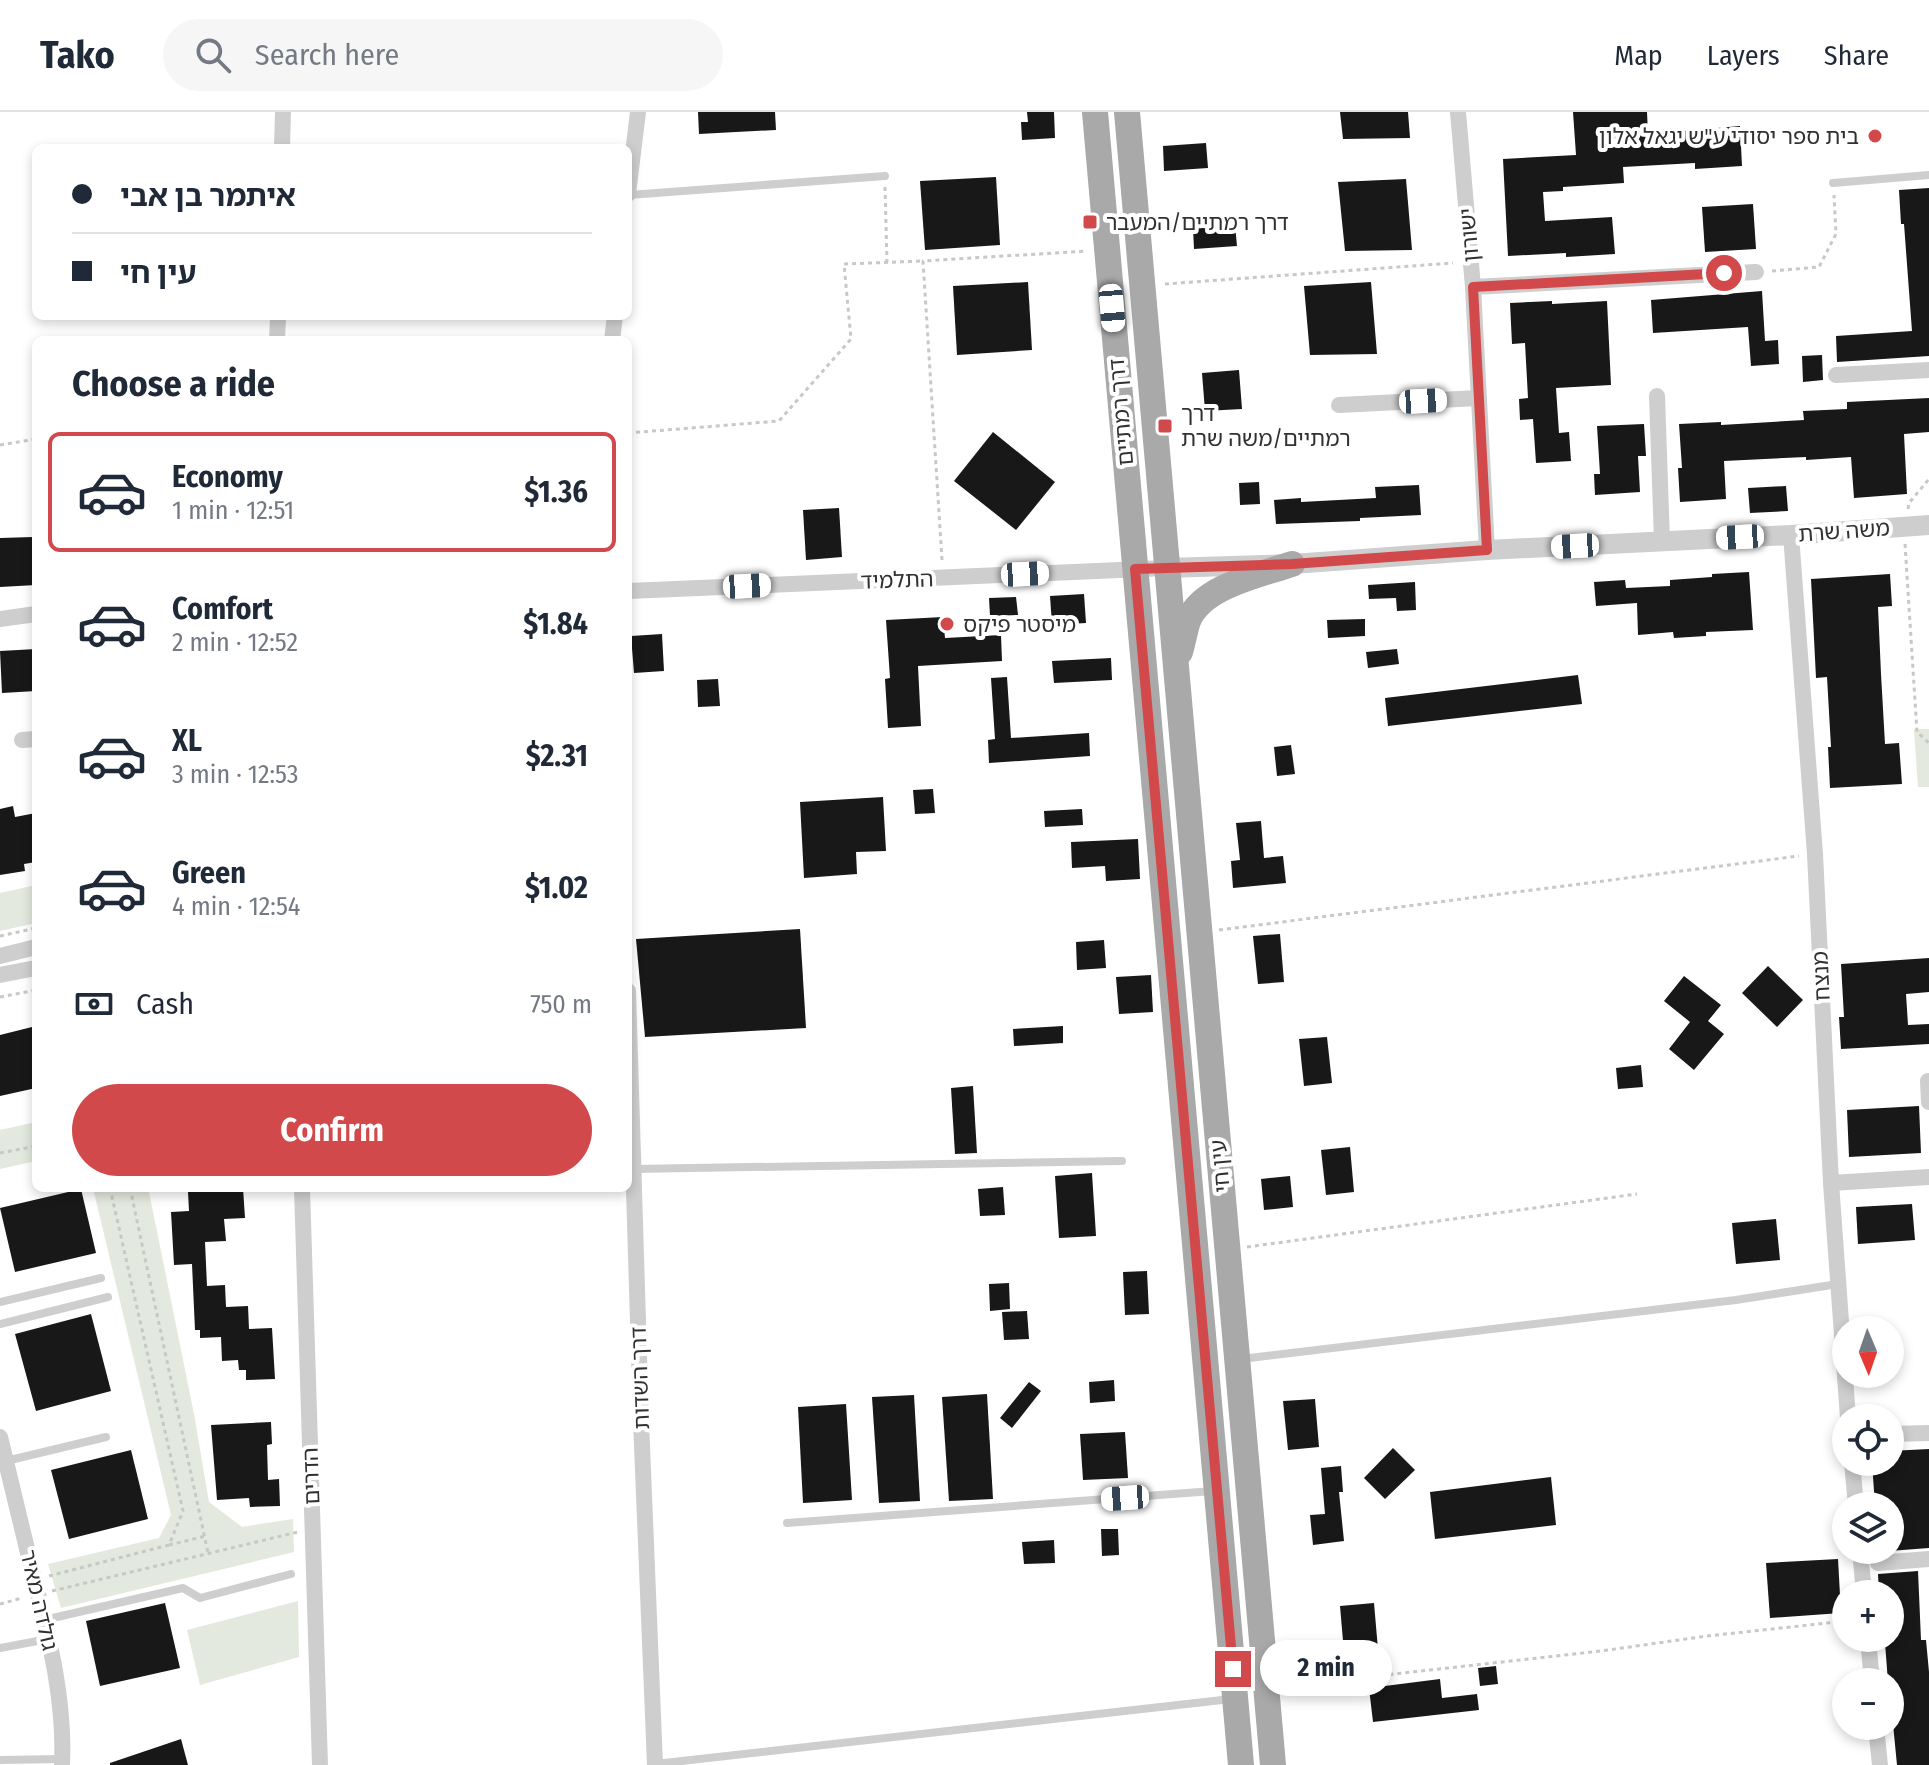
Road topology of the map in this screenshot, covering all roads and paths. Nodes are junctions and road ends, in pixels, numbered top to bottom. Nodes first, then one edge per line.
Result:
1 (283, 112) edge
2 (638, 112) edge
3 (1095, 112) edge
4 (1127, 112) edge
5 (1458, 112) edge
6 (282, 144) edge
7 (632, 162) edge
8 (1929, 175) edge
9 (885, 176) joint
10 (1833, 183) joint
11 (632, 195) edge
12 (1107, 250) junction
13 (923, 261) junction
14 (887, 262) junction
15 (1471, 262) junction
16 (1756, 272) joint
17 (1142, 285) junction
18 (1473, 287) junction
19 (1929, 370) edge
20 (1836, 375) dead end
21 (1657, 396) dead end
22 (1479, 398) junction
23 (1339, 405) dead end
24 (632, 433) edge
25 (32, 440) edge
26 (0, 445) edge
27 (1929, 479) edge
28 (1929, 525) edge
29 (1904, 527) junction
30 (1791, 535) junction
31 (1662, 541) junction
32 (1487, 550) junction
33 (1292, 564) junction
34 (1166, 568) junction
35 (1135, 569) junction
36 (943, 578) junction
37 (632, 591) edge
38 (32, 615) edge
39 (0, 619) edge
40 (1176, 671) junction
41 (1929, 743) edge
42 (1815, 854) junction
43 (32, 929) edge
44 (1199, 933) junction
45 (0, 936) edge
46 (32, 948) edge
47 (0, 956) edge
48 (32, 969) edge
49 (0, 975) edge
50 (32, 991) edge
51 (0, 997) edge
52 (1928, 1081) edge
53 (1929, 1102) edge
54 (632, 1133) edge
55 (32, 1147) edge
56 (0, 1153) edge
57 (1122, 1161) dead end
58 (633, 1169) junction
59 (1929, 1177) edge
60 (1831, 1183) junction
61 (111, 1192) edge
62 (132, 1192) edge
63 (302, 1192) edge
64 (1637, 1194) dead end
65 (1227, 1250) junction
66 (101, 1278) dead end
67 (1839, 1284) junction
68 (108, 1297) dead end
69 (0, 1302) edge
70 (0, 1324) edge
71 (1237, 1359) junction
72 (1847, 1404) edge
73 (1929, 1433) edge
74 (1904, 1434) edge
75 (106, 1437) dead end
76 (2, 1450) edge
77 (1217, 1491) junction
78 (787, 1523) dead end
79 (313, 1528) junction
80 (206, 1536) junction
81 (169, 1545) junction
82 (208, 1553) junction
83 (1929, 1559) edge
84 (1904, 1561) edge
85 (291, 1574) dead end
86 (36, 1587) junction
87 (0, 1604) edge
88 (44, 1620) junction
89 (1832, 1623) edge
90 (49, 1639) junction
91 (0, 1648) edge
92 (1266, 1688) junction
93 (1235, 1699) junction
94 (1877, 1740) edge
95 (0, 1760) edge
96 (62, 1762) edge
97 (320, 1765) edge
98 (655, 1765) edge
99 (1241, 1765) edge
100 (1273, 1765) edge
101 (1880, 1765) edge

1 - 6 street
2 - 7 street
3 - 12 main road, דרך רמתיים
4 - 17 main road, דרך רמתיים
5 - 15 street, ישורון
8 - 10 lane
9 - 11 lane
9 - 14 path
10 - 16 path
12 - 13 path
12 - 35 main road, דרך רמתיים
13 - 14 path
13 - 36 path
14 - 24 path
15 - 17 path
15 - 18 street, ישורון
16 - 18 street
17 - 34 main road, דרך רמתיים
18 - 22 street, ישורון
19 - 20 street
21 - 31 street
22 - 23 street
22 - 32 street, ישורון
25 - 26 path
27 - 29 path
28 - 29 street, משה שרת
29 - 30 street, משה שרת
29 - 41 path
30 - 31 street, משה שרת
30 - 42 street, מנצח
31 - 32 street, משה שרת
32 - 33 street, משה שרת
33 - 34 street, משה שרת
33 - 40 main road
34 - 35 street, התלמיד
34 - 40 main road, עין חי
35 - 36 street, התלמיד
35 - 77 main road, עין חי
36 - 37 street, התלמיד
38 - 39 street
40 - 44 main road, עין חי
42 - 44 path
42 - 60 street, מנצח
43 - 45 path
44 - 65 main road, עין חי
46 - 47 street
48 - 49 street
50 - 51 path
52 - 53 street
54 - 58 street, דרך השדות
55 - 56 path
57 - 58 lane
58 - 98 street, דרך השדות
59 - 60 street
60 - 67 street, מנצח
61 - 81 path
62 - 80 path
63 - 79 street, הדרים
64 - 65 path
65 - 71 main road, עין חי
66 - 69 lane
67 - 71 lane
67 - 72 street, מנצח
68 - 70 lane
71 - 92 main road, עין חי
73 - 74 street
75 - 76 lane
76 - 86 street, גולדה מאיר
77 - 78 lane
77 - 93 main road, עין חי
79 - 82 path
79 - 97 street, הדרים
80 - 81 path
80 - 82 path
81 - 86 path
82 - 86 path
83 - 84 street
85 - 88 lane
86 - 87 path
86 - 88 street, גולדה מאיר
88 - 90 street, גולדה מאיר
89 - 92 path
90 - 91 lane
90 - 96 street, גולדה מאיר
92 - 100 main road, עין חי
93 - 98 lane
93 - 99 main road, עין חי
94 - 101 street
95 - 96 lane

